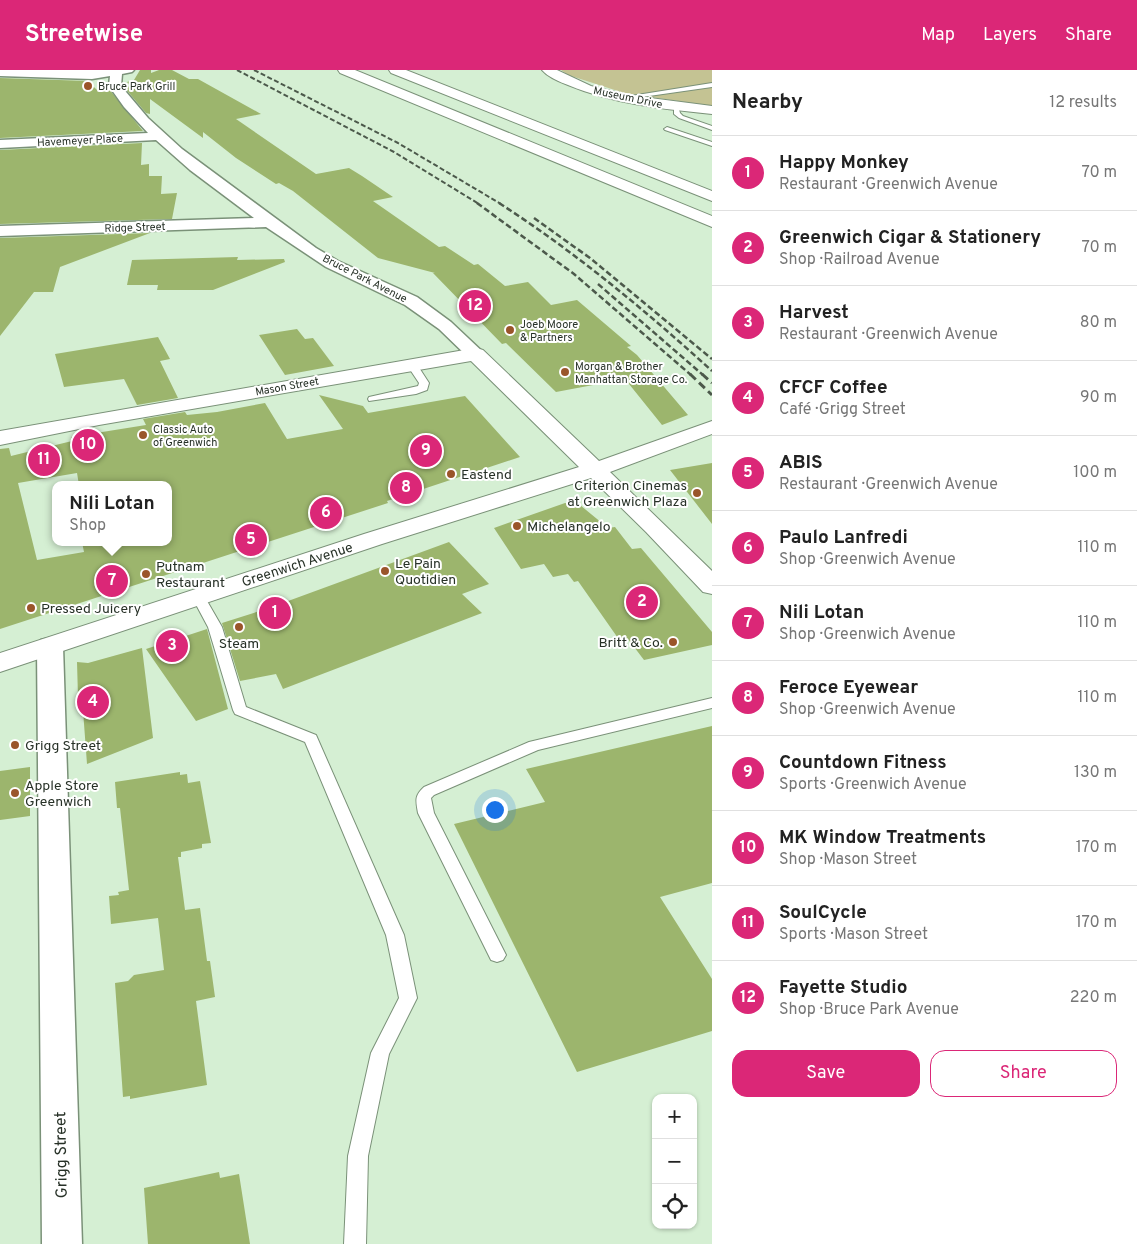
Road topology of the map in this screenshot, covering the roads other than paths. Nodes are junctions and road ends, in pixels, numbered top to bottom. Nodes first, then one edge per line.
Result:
1 (344, 70) edge
2 (395, 70) edge
3 (548, 70) edge
4 (120, 71) edge
5 (0, 72) edge
6 (712, 85) edge
7 (621, 98) junction
8 (676, 106) junction
9 (712, 110) edge
10 (711, 127) edge
11 (667, 129) dead end
12 (683, 135) junction
13 (159, 136) junction
14 (0, 144) edge
15 (712, 144) edge
16 (712, 195) edge
17 (270, 222) junction
18 (712, 222) edge
19 (0, 231) edge
20 (476, 354) junction
21 (412, 365) junction
22 (373, 398) dead end
23 (0, 418) edge
24 (99, 419) junction
25 (712, 427) edge
26 (0, 438) edge
27 (595, 469) junction
28 (712, 586) edge
29 (198, 598) junction
30 (50, 646) junction
31 (0, 663) edge
32 (712, 703) edge
33 (497, 955) dead end
34 (62, 1244) edge
35 (355, 1244) edge

1 - 18 main road
2 - 16 main road
3 - 7 main road, Museum Drive
4 - 5 street
4 - 13 street, Bruce Park Avenue
6 - 7 lane
7 - 8 main road, Museum Drive
8 - 9 main road, Museum Drive
8 - 10 lane
10 - 12 lane
11 - 12 lane
12 - 15 lane
13 - 14 street, Havemeyer Place
13 - 17 street, Bruce Park Avenue
17 - 19 street, Ridge Street
17 - 20 street, Bruce Park Avenue
20 - 21 main road, Mason Street
20 - 27 main road, Bruce Park Avenue
21 - 22 lane
21 - 24 main road, Mason Street
23 - 24 main road, Mason Street
24 - 26 main road, Mason Street
25 - 27 main road, Greenwich Avenue
27 - 28 main road, Bruce Park Avenue
27 - 29 main road, Greenwich Avenue
29 - 30 main road, Greenwich Avenue
29 - 35 lane
30 - 31 main road, Greenwich Avenue
30 - 34 street, Grigg Street
32 - 33 lane

